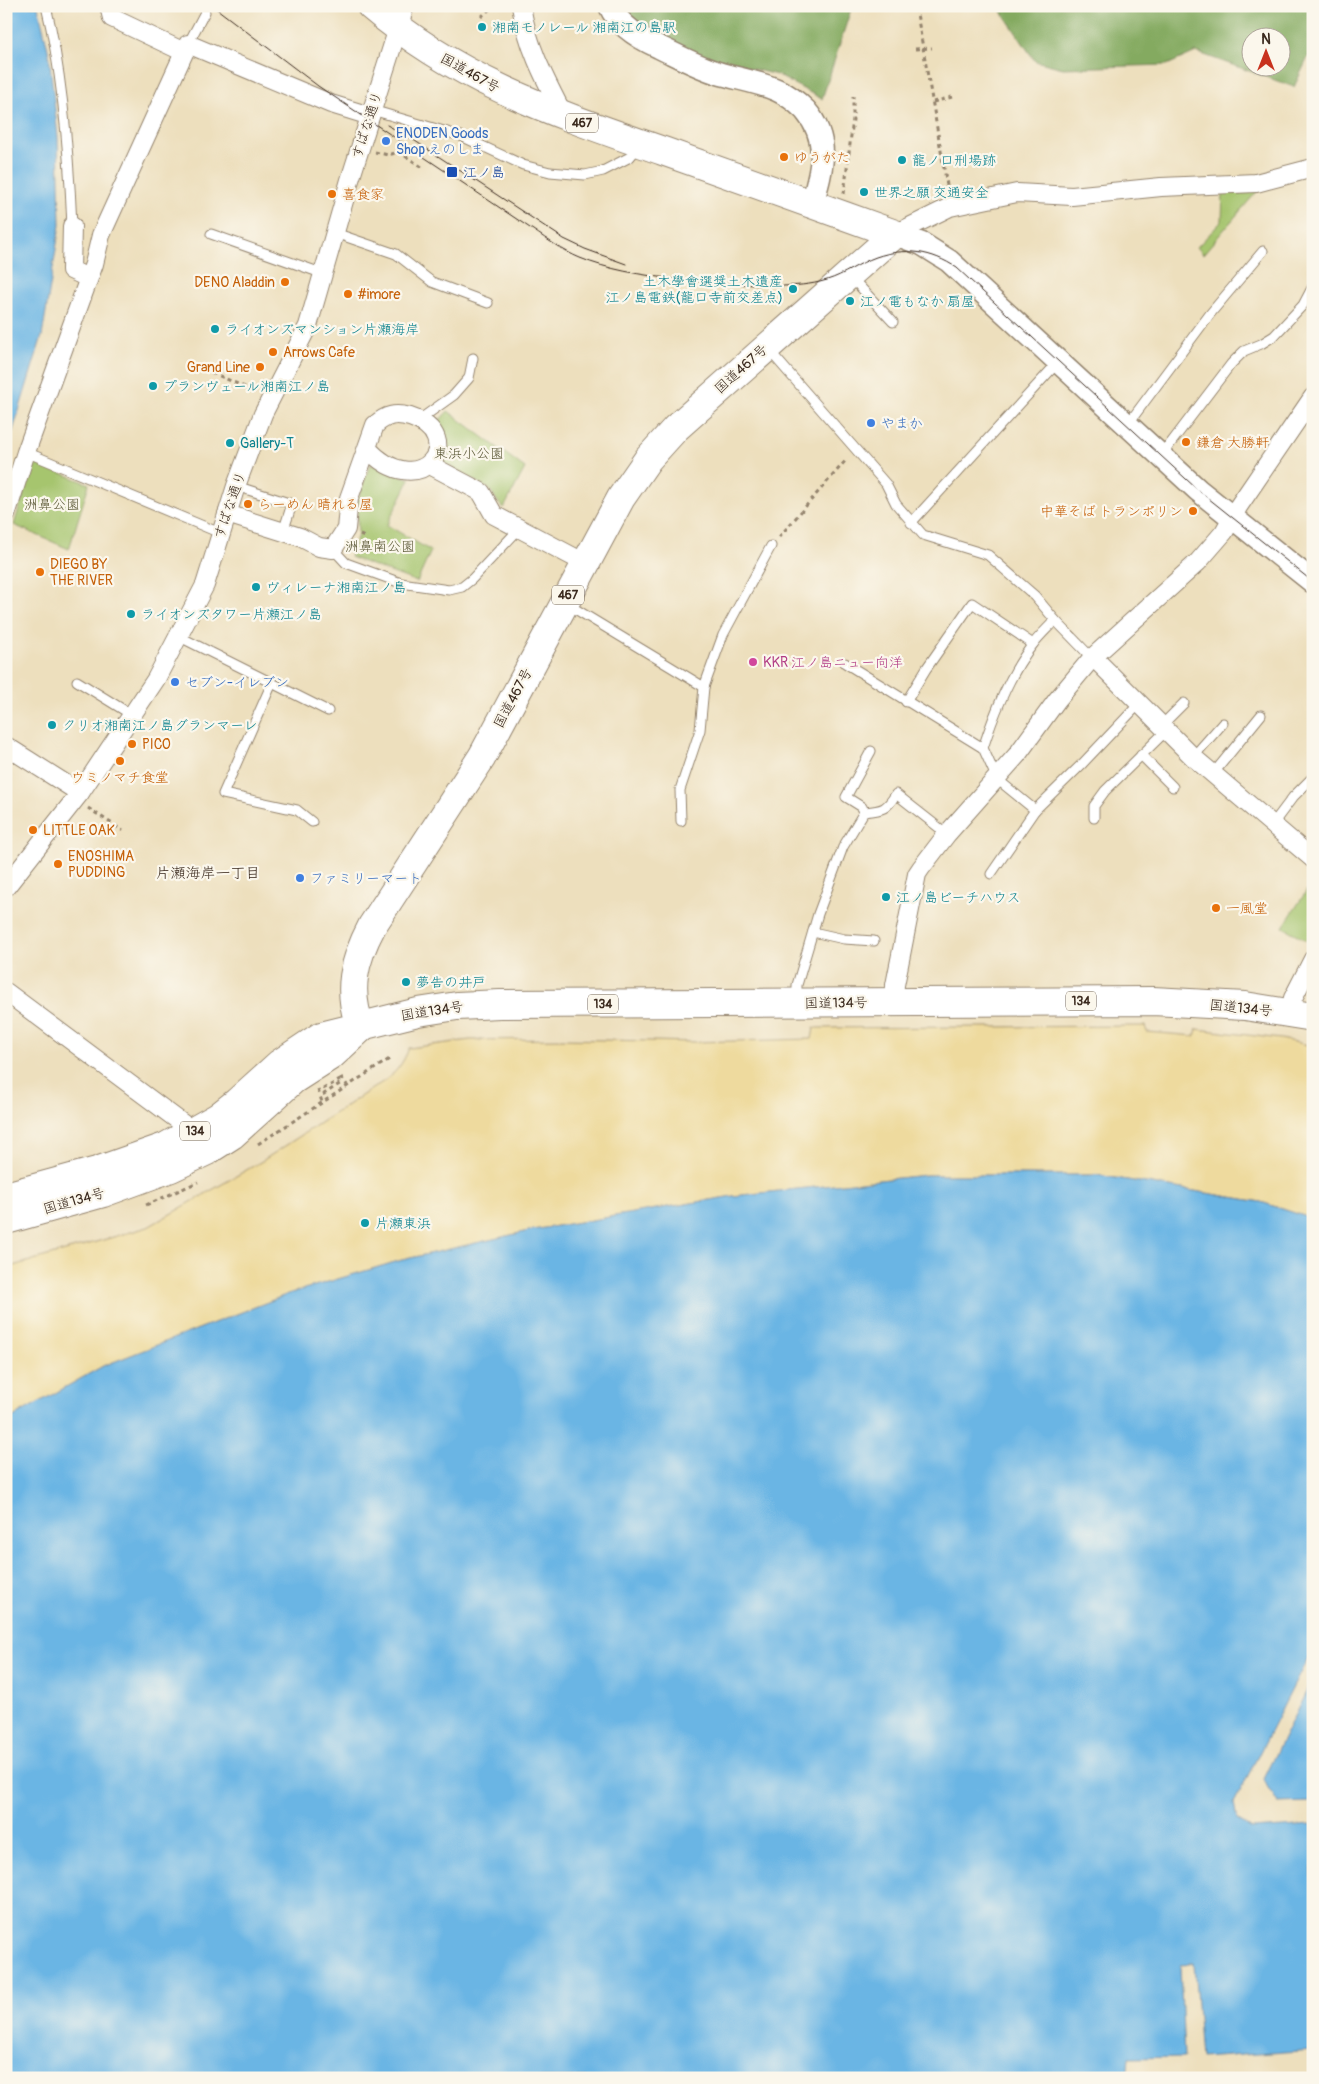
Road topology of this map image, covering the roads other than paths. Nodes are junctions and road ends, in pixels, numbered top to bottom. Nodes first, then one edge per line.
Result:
1 (46, 6) edge
2 (109, 6) edge
3 (371, 6) edge
4 (521, 6) edge
5 (610, 6) edge
6 (205, 12) dead end
7 (401, 18) edge
8 (186, 48) junction
9 (371, 113) junction
10 (564, 116) junction
11 (640, 143) junction
12 (1312, 166) edge
13 (812, 204) junction
14 (72, 226) joint
15 (335, 233) junction
16 (211, 234) dead end
17 (895, 234) junction
18 (1263, 251) dead end
19 (324, 274) junction
20 (848, 274) junction
21 (88, 278) junction
22 (1313, 286) edge
23 (488, 303) dead end
24 (893, 322) dead end
25 (766, 347) junction
26 (473, 358) dead end
27 (1059, 361) junction
28 (1313, 398) edge
29 (419, 420) junction
30 (1127, 425) junction
31 (367, 448) junction
32 (26, 452) junction
33 (1161, 456) junction
34 (430, 465) junction
35 (236, 486) junction
36 (227, 514) junction
37 (6, 515) edge
38 (1233, 519) junction
39 (911, 523) junction
40 (519, 529) junction
41 (283, 532) junction
42 (220, 533) junction
43 (771, 546) dead end
44 (333, 548) junction
45 (585, 563) junction
46 (1313, 582) edge
47 (564, 602) junction
48 (1055, 620) junction
49 (178, 636) junction
50 (1033, 644) junction
51 (1092, 657) junction
52 (845, 663) dead end
53 (77, 681) dead end
54 (272, 683) junction
55 (704, 687) junction
56 (906, 702) junction
57 (1140, 703) junction
58 (1184, 704) dead end
59 (328, 711) dead end
60 (132, 715) junction
61 (1261, 715) dead end
62 (1223, 723) dead end
63 (1165, 728) junction
64 (6, 746) edge
65 (983, 748) junction
66 (871, 751) dead end
67 (1141, 755) junction
68 (1193, 756) junction
69 (1213, 774) junction
70 (1313, 778) edge
71 (997, 779) junction
72 (1173, 787) dead end
73 (77, 796) junction
74 (1035, 810) junction
75 (864, 812) junction
76 (1094, 818) dead end
77 (681, 821) dead end
78 (312, 822) dead end
79 (1272, 825) junction
80 (947, 834) junction
81 (1313, 859) edge
82 (991, 874) dead end
83 (6, 887) edge
84 (813, 932) junction
85 (874, 941) dead end
86 (1313, 959) edge
87 (6, 992) edge
88 (894, 1002) junction
89 (797, 1003) junction
90 (1301, 1015) edge
91 (361, 1028) junction
92 (194, 1132) junction
93 (6, 1196) edge
94 (6, 1220) edge

1 - 14 lane
2 - 8 street
3 - 7 highway, 国道467号 / 467
4 - 10 street
5 - 13 street
6 - 8 lane
7 - 9 street, すばな通り
7 - 10 highway, 国道467号 / 467
8 - 9 street
8 - 21 street
9 - 11 lane
9 - 15 street, すばな通り
10 - 11 highway, 国道467号 / 467
11 - 13 highway, 国道467号 / 467
12 - 17 street
13 - 17 highway, 国道467号 / 467
14 - 21 street
15 - 19 street, すばな通り
15 - 23 lane
16 - 19 lane
17 - 20 highway, 国道467号 / 467
17 - 27 street
18 - 30 lane
19 - 35 street, すばな通り
20 - 24 lane
20 - 25 highway, 国道467号 / 467
21 - 32 street
22 - 33 lane
25 - 39 lane
25 - 45 highway, 国道467号 / 467
26 - 29 lane
27 - 30 street
27 - 39 lane
28 - 38 street
29 - 31 street
29 - 34 street
30 - 33 street
31 - 34 street
31 - 44 street
32 - 37 street
32 - 42 lane
33 - 38 street
34 - 40 street
35 - 36 street, すばな通り
35 - 41 lane
36 - 41 street
36 - 42 street, すばな通り
38 - 46 street
38 - 51 street
39 - 48 lane
40 - 44 lane
40 - 45 street
41 - 44 street
42 - 49 street, すばな通り
43 - 55 lane
45 - 47 highway, 国道467号 / 467
47 - 55 lane
47 - 91 highway, 国道467号 / 467
48 - 50 lane
48 - 51 lane
49 - 54 lane
49 - 60 street, すばな通り
50 - 56 lane
50 - 65 lane
51 - 57 street
51 - 71 street
52 - 56 lane
53 - 60 lane
54 - 59 lane
54 - 78 lane
55 - 77 lane
56 - 65 lane
57 - 63 street
57 - 74 lane
58 - 63 lane
60 - 73 street, すばな通り
61 - 69 lane
62 - 68 lane
63 - 67 lane
63 - 68 street
64 - 73 street
65 - 71 lane
66 - 75 lane
67 - 72 lane
67 - 76 lane
68 - 69 street
69 - 79 street
70 - 79 lane
71 - 74 lane
71 - 80 street
73 - 83 street, すばな通り
74 - 82 lane
75 - 80 lane
75 - 84 lane
79 - 81 street
80 - 88 street
84 - 85 lane
84 - 89 lane
86 - 90 street
87 - 92 street
88 - 89 highway, 国道134号 / 134
88 - 90 highway, 国道134号 / 134
89 - 91 highway, 国道134号 / 134
91 - 92 highway, 国道134号 / 134
91 - 94 highway, 国道134号 / 134
92 - 93 highway, 国道134号 / 134

